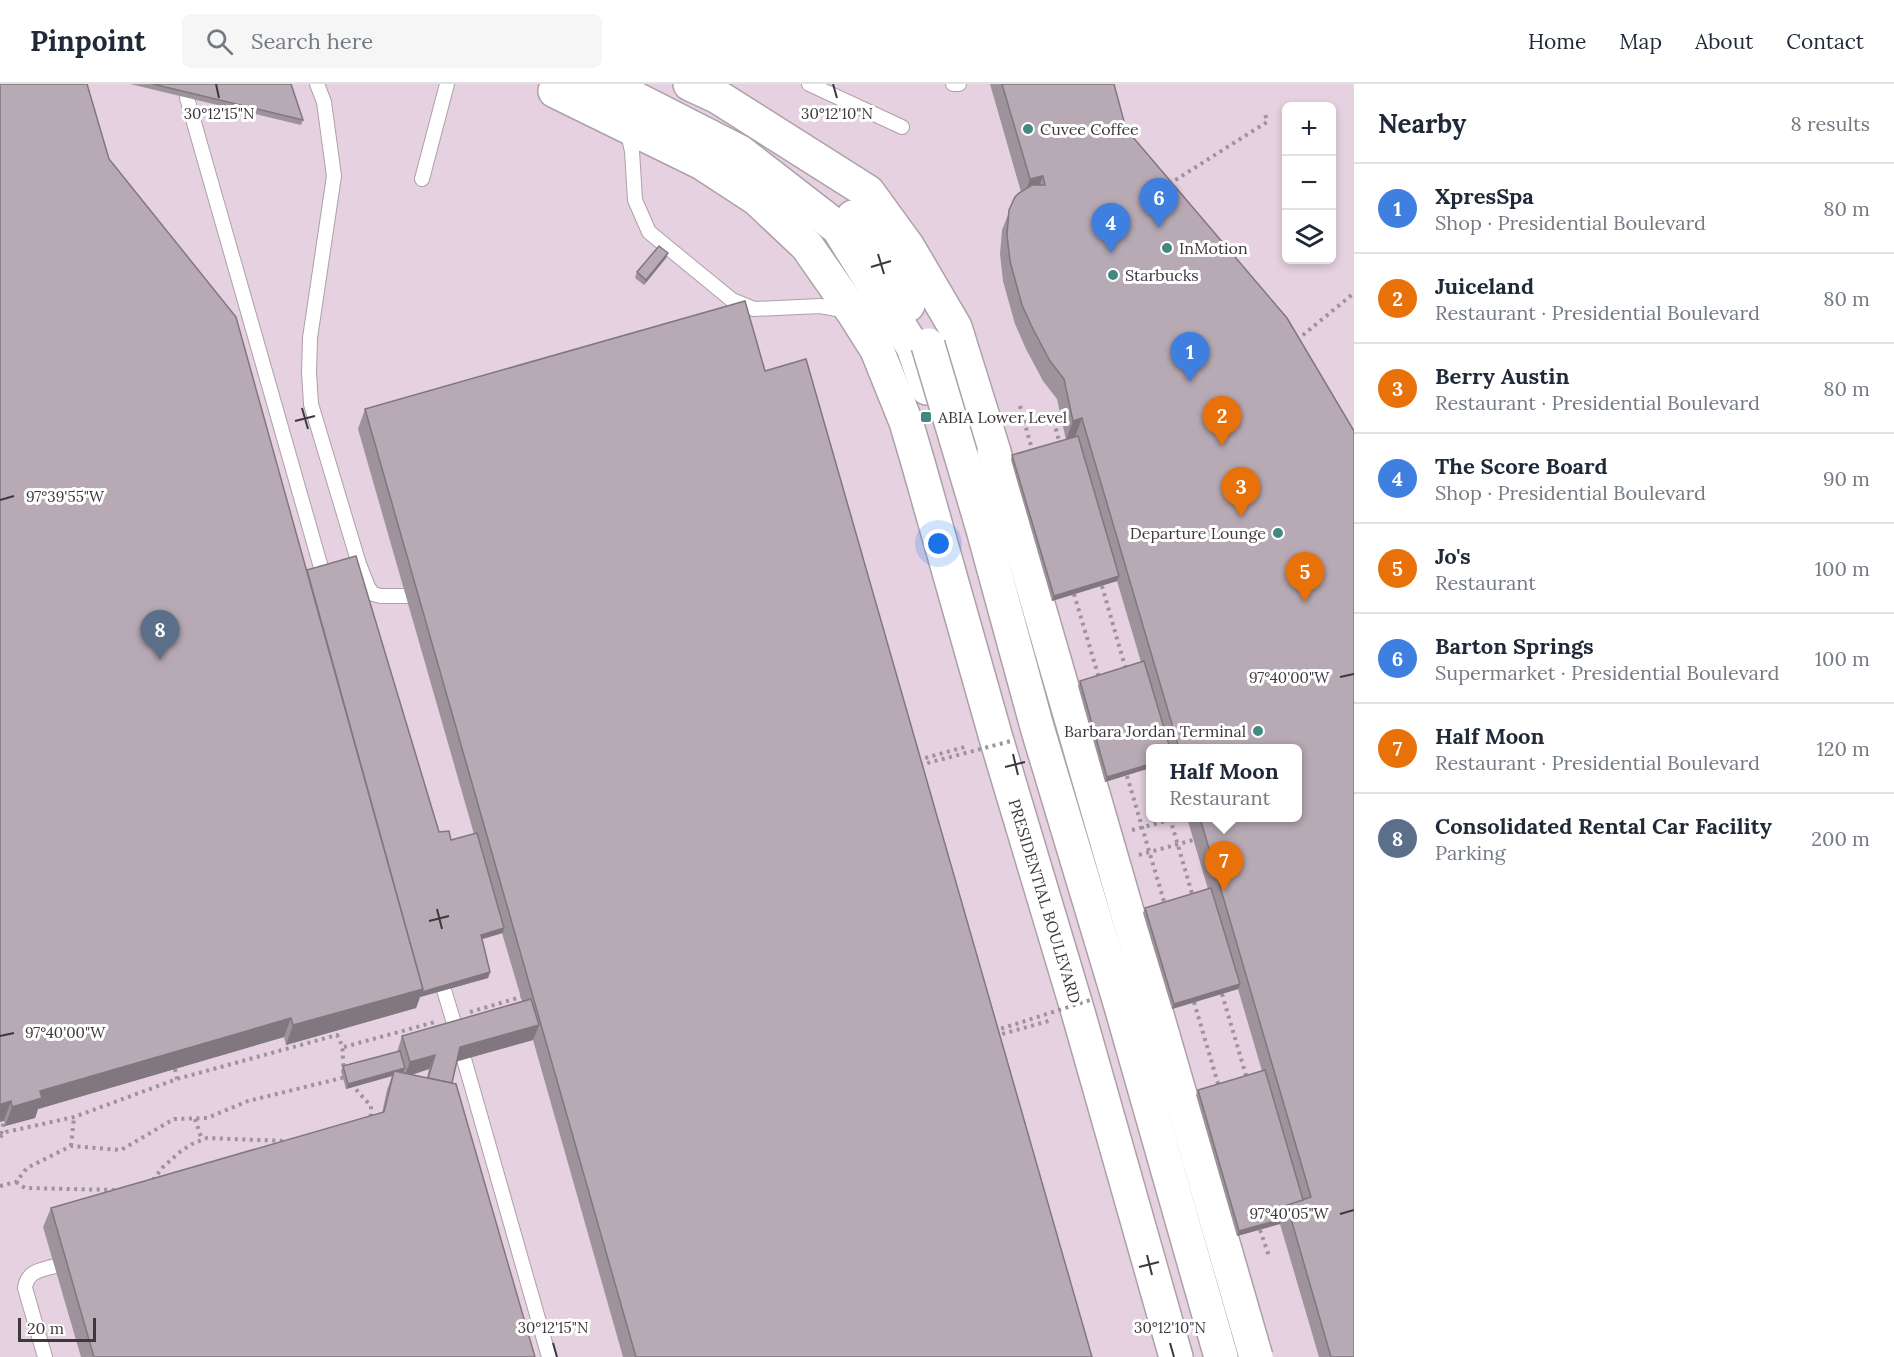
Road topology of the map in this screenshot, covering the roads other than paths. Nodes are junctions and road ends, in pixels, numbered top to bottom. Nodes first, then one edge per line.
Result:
1 (317, 84) edge
2 (447, 84) edge
3 (690, 84) edge
4 (809, 84) edge
5 (953, 84) edge
6 (959, 84) edge
7 (551, 88) edge
8 (187, 98) edge
9 (626, 126) junction
10 (902, 127) dead end
11 (777, 134) junction
12 (422, 179) dead end
13 (853, 312) junction
14 (292, 468) junction
15 (276, 472) edge
16 (322, 571) edge
17 (433, 613) edge
18 (444, 990) edge
19 (457, 1033) edge
20 (464, 1059) edge
21 (55, 1266) dead end
22 (45, 1357) edge
23 (549, 1357) edge
24 (1176, 1357) edge
25 (1211, 1357) edge
26 (1221, 1357) edge
27 (1256, 1357) edge

1 - 17 lane
2 - 12 lane
3 - 11 main road
4 - 10 lane
5 - 6 lane
7 - 9 main road, PRESIDENTIAL BOULEVARD
7 - 25 main road
8 - 14 lane
9 - 13 main road, PRESIDENTIAL BOULEVARD
9 - 13 lane
11 - 26 main road, bridge
11 - 27 main road, bridge
13 - 24 main road, PRESIDENTIAL BOULEVARD
14 - 15 lane
14 - 16 lane
18 - 19 lane
20 - 23 lane
21 - 22 lane

